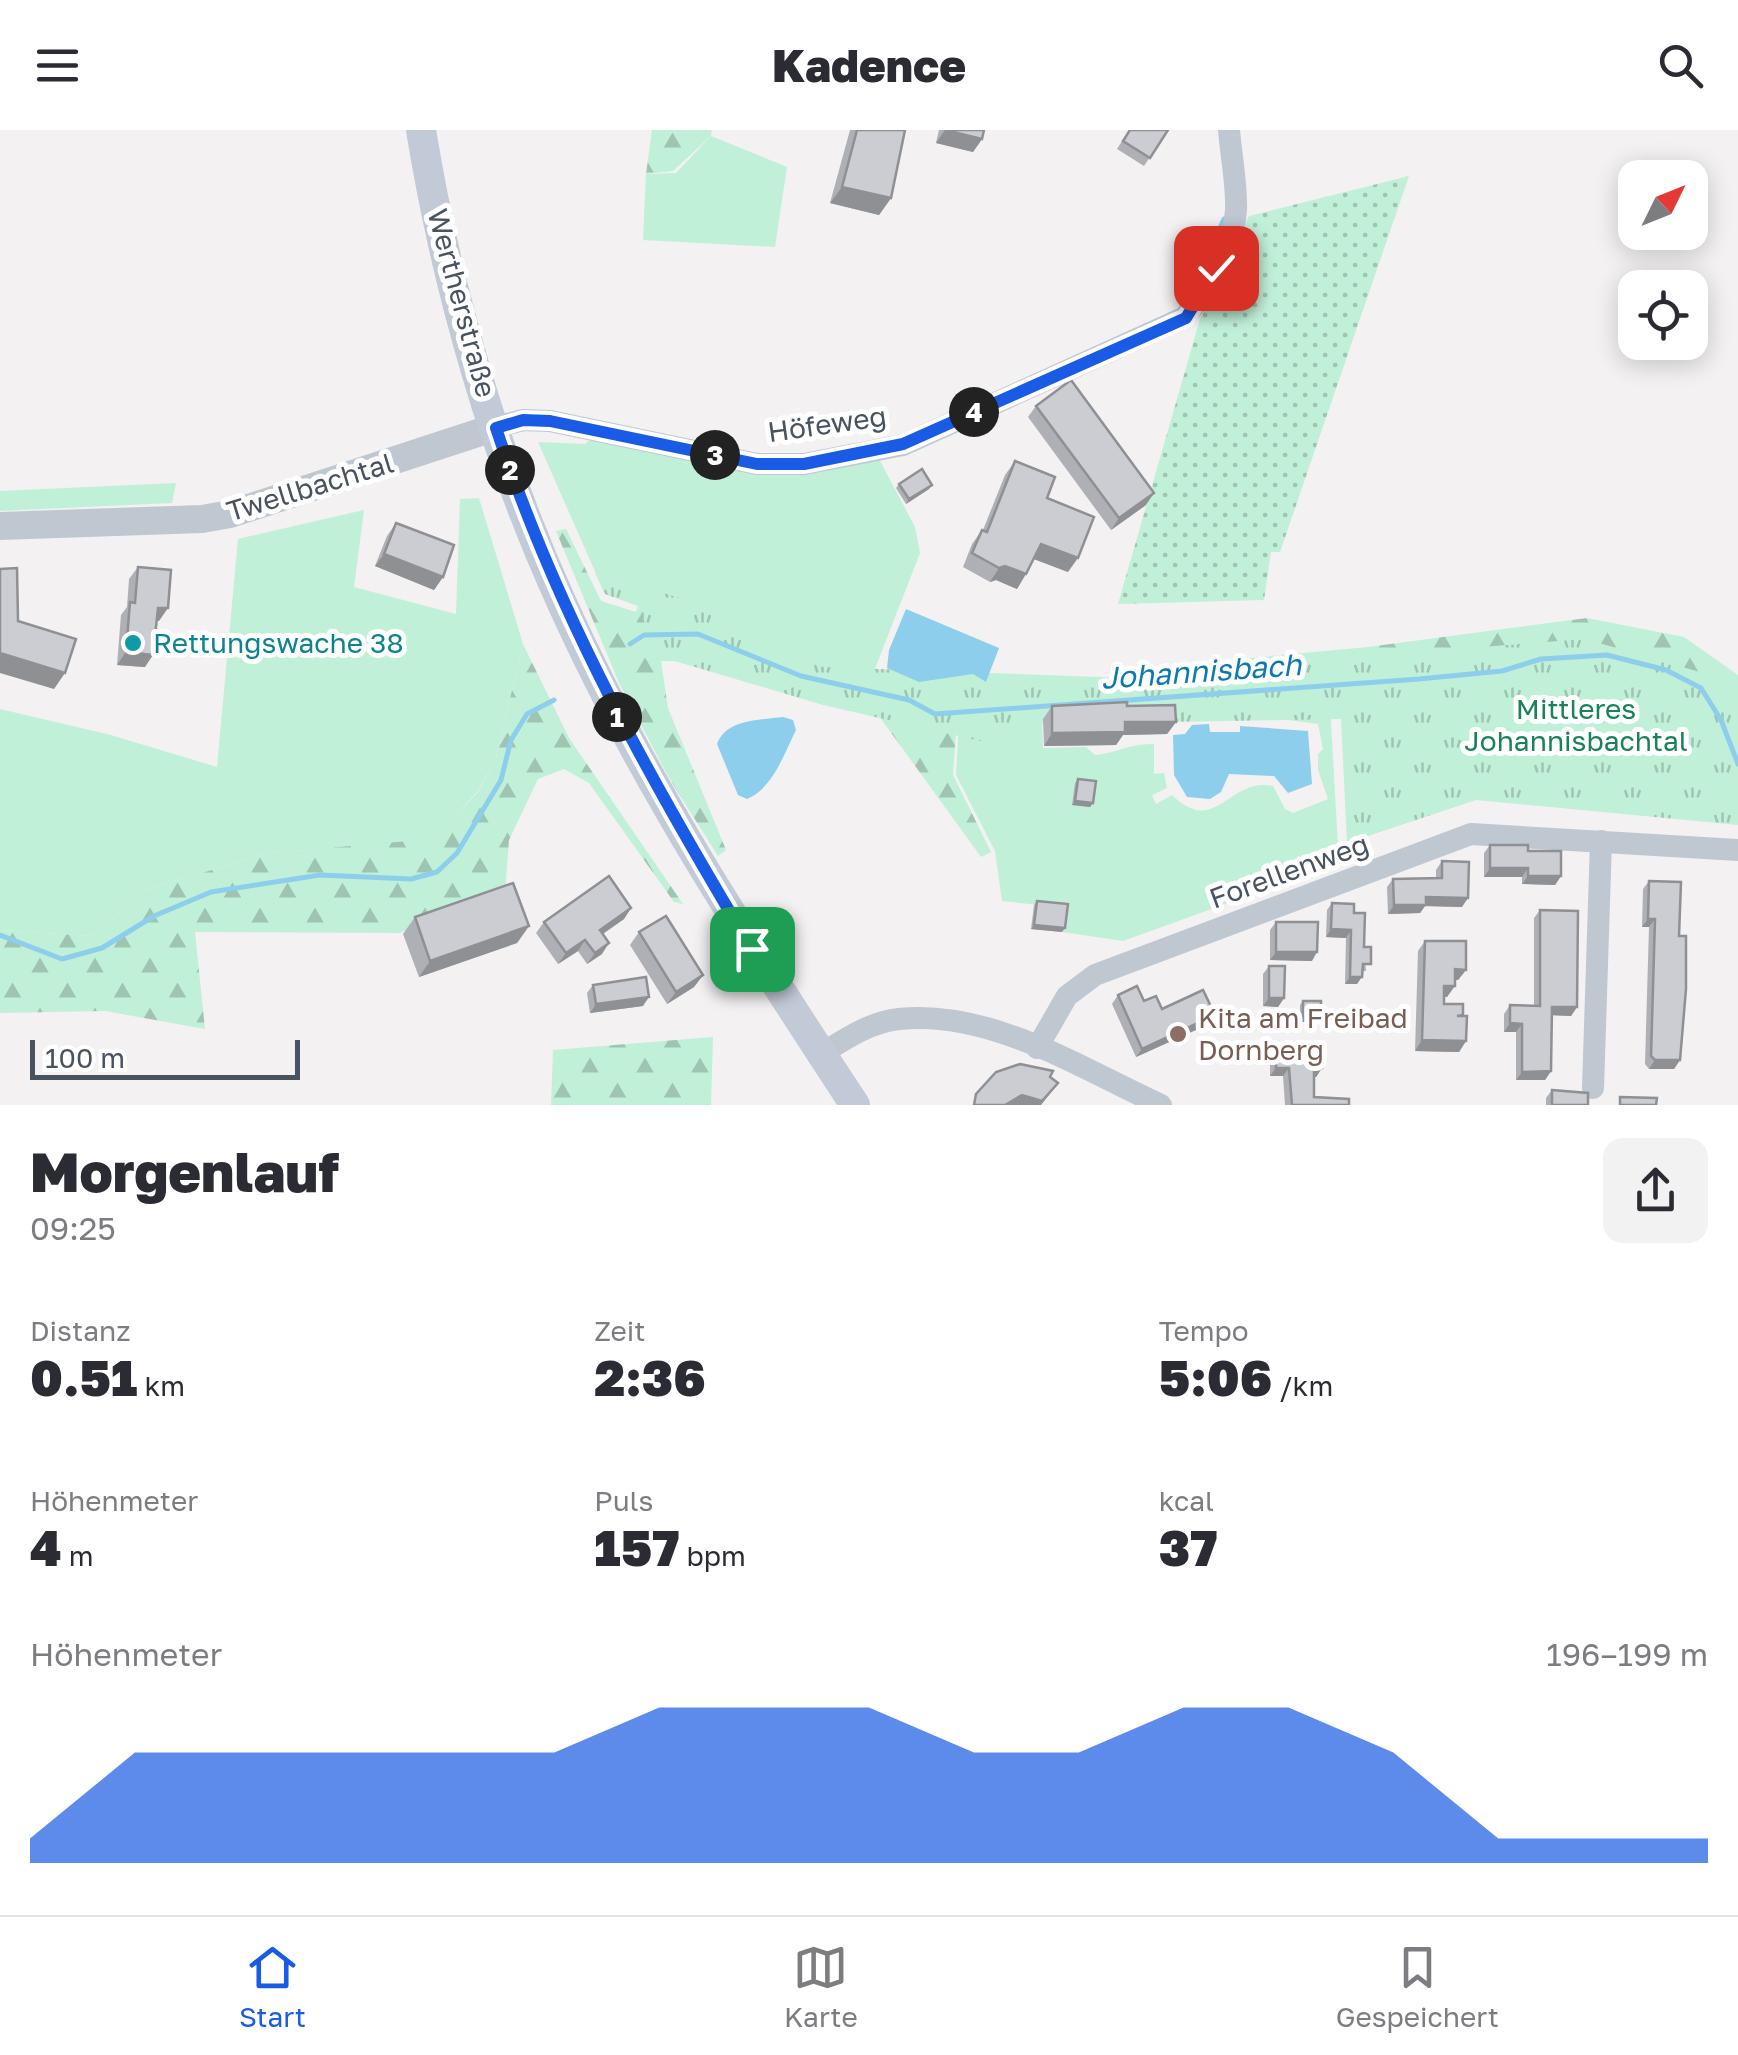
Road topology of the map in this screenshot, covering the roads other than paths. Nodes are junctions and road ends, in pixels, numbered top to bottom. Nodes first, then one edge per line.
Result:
1 (420, 130) edge
2 (1229, 130) edge
3 (496, 428) junction
4 (0, 526) edge
5 (1601, 841) junction
6 (1738, 850) edge
7 (1037, 1048) junction
8 (822, 1054) junction
9 (1593, 1088) dead end
10 (855, 1105) edge
11 (1162, 1105) edge

1 - 3 main road, Wertherstraße
2 - 3 street, Höfeweg
3 - 4 street, Twellbachtal
3 - 8 main road, Wertherstraße
5 - 6 street, Forellenweg
5 - 7 street, Forellenweg
5 - 9 street
7 - 8 street
7 - 11 street
8 - 10 main road, Wertherstraße

